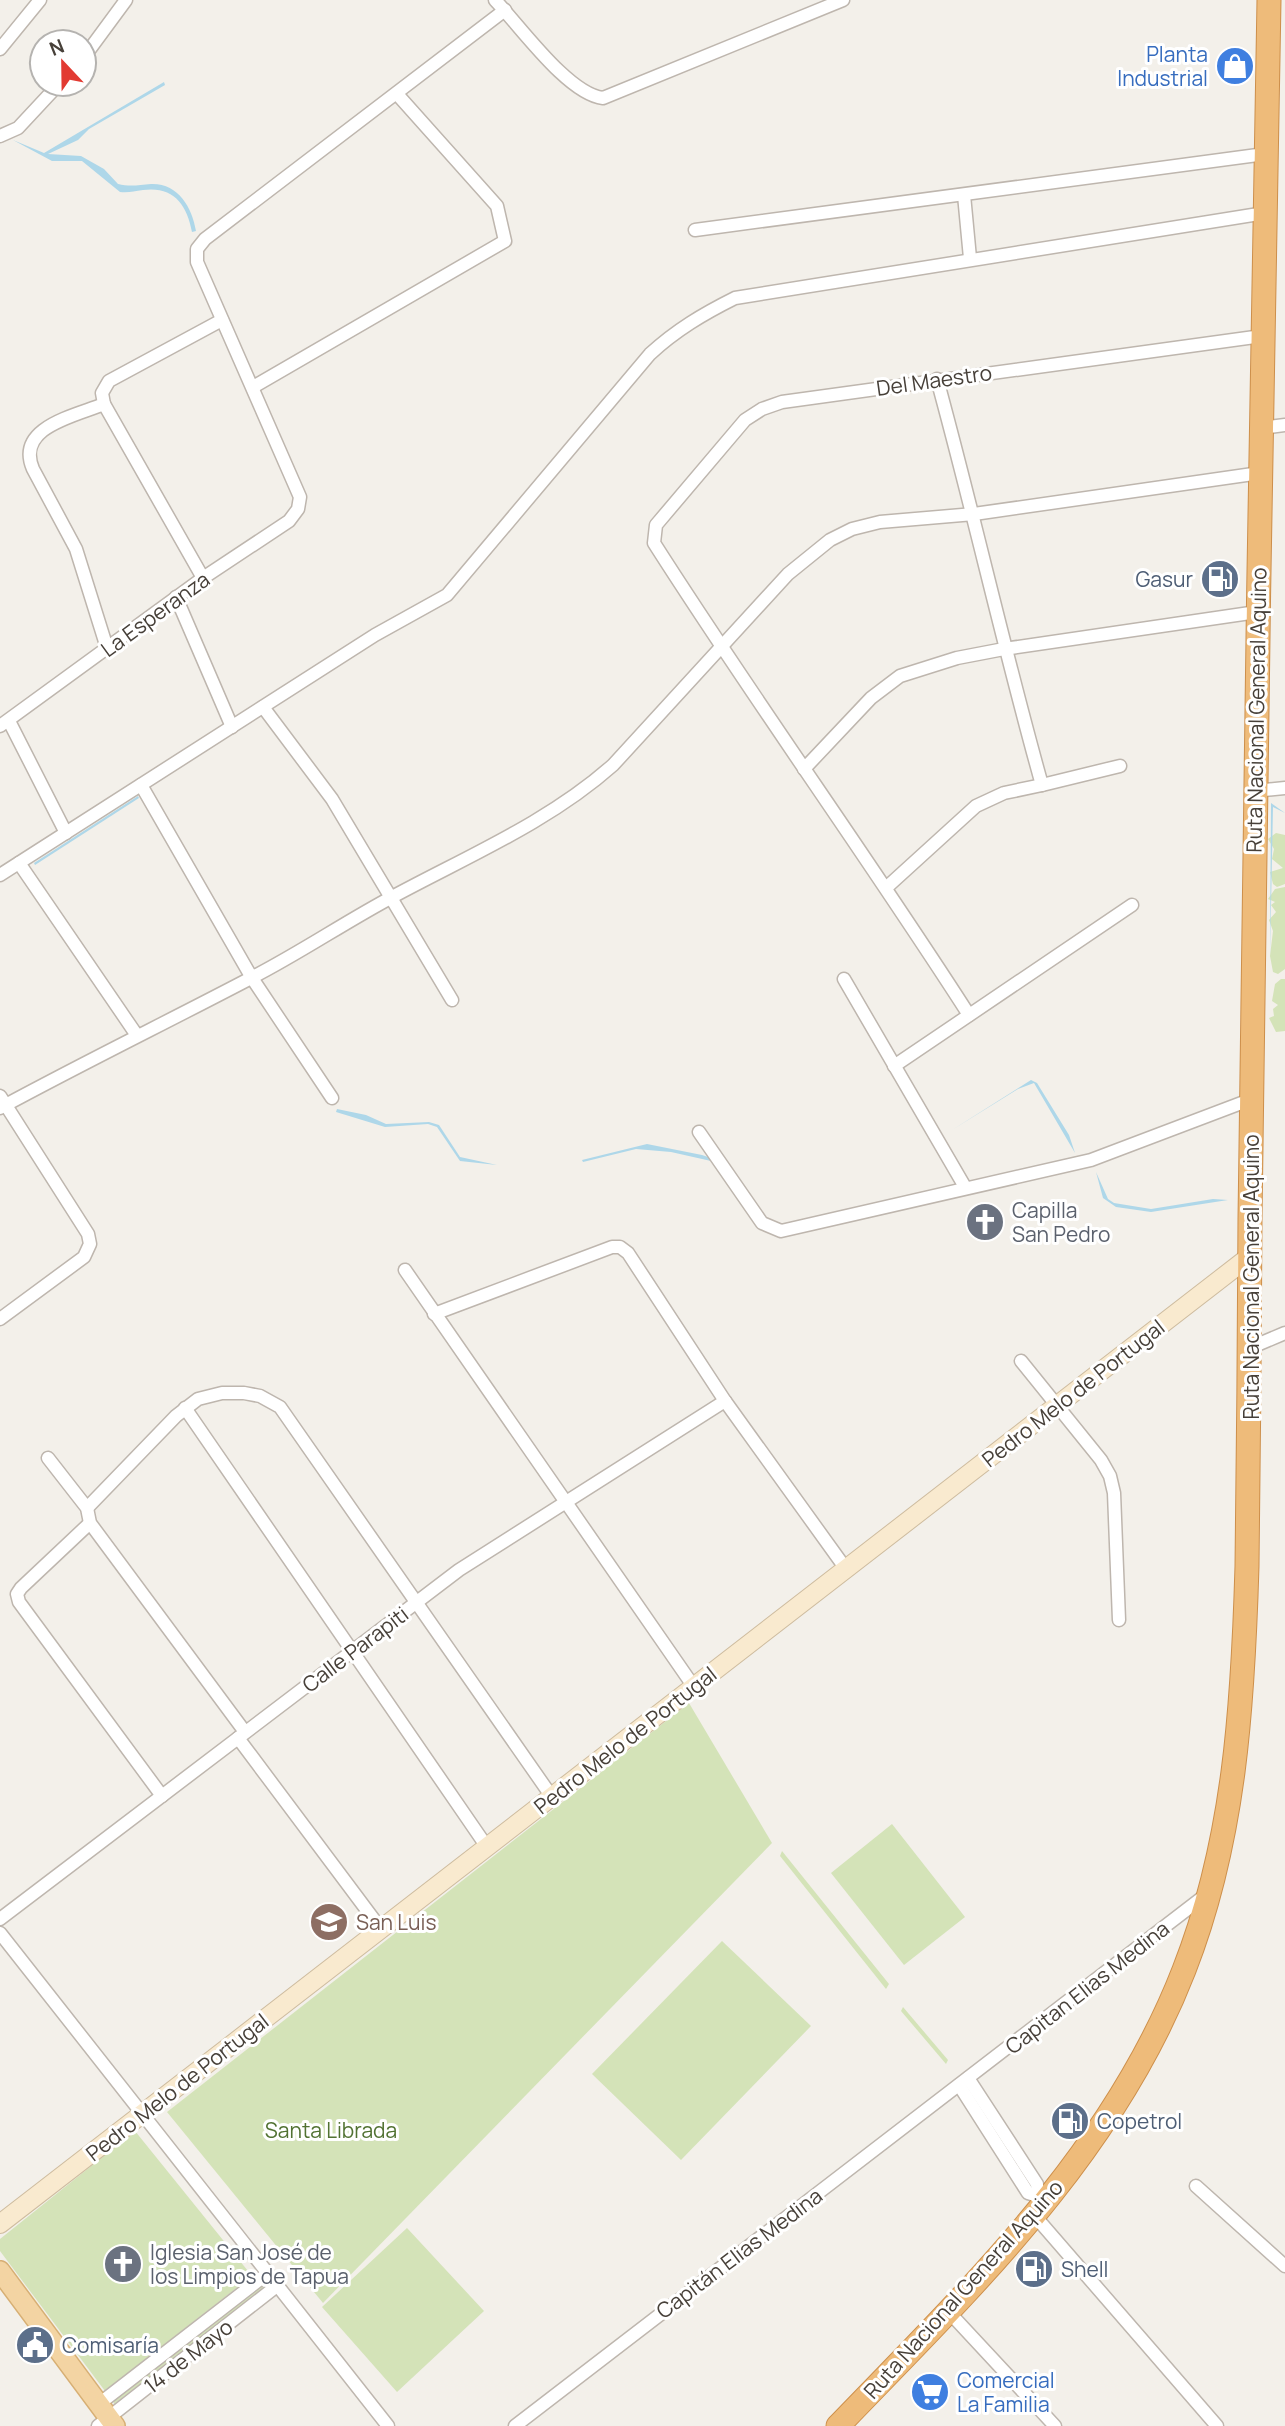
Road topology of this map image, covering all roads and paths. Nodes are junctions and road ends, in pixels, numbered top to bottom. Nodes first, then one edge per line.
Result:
1 (40, 0) edge
2 (126, 0) edge
3 (495, 0) edge
4 (843, 0) edge
5 (1269, 0) edge
6 (505, 10) junction
7 (98, 38) edge
8 (0, 49) edge
9 (397, 94) junction
10 (46, 98) edge
11 (0, 136) edge
12 (1265, 154) junction
13 (964, 195) junction
14 (1265, 213) junction
15 (695, 230) dead end
16 (970, 258) junction
17 (222, 320) junction
18 (1262, 336) junction
19 (937, 379) junction
20 (253, 387) junction
21 (104, 404) junction
22 (1285, 425) edge
23 (1261, 428) junction
24 (1260, 473) junction
25 (974, 514) junction
26 (203, 578) junction
27 (176, 597) junction
28 (1257, 612) junction
29 (107, 648) junction
30 (720, 648) junction
31 (1004, 649) junction
32 (263, 707) junction
33 (4, 723) edge
34 (232, 727) junction
35 (1120, 766) dead end
36 (804, 769) junction
37 (141, 785) junction
38 (1042, 785) junction
39 (1285, 788) edge
40 (1255, 791) junction
41 (66, 833) junction
42 (19, 863) junction
43 (0, 875) edge
44 (887, 887) junction
45 (390, 898) junction
46 (1132, 905) dead end
47 (252, 978) junction
48 (844, 978) dead end
49 (452, 1000) dead end
50 (969, 1015) junction
51 (136, 1034) junction
52 (894, 1066) junction
53 (332, 1098) dead end
54 (1252, 1099) junction
55 (2, 1103) edge
56 (699, 1132) dead end
57 (965, 1186) junction
58 (1250, 1256) junction
59 (405, 1270) dead end
60 (434, 1314) junction
61 (0, 1319) edge
62 (1285, 1333) edge
63 (1252, 1347) junction
64 (1021, 1361) dead end
65 (725, 1401) junction
66 (1057, 1406) junction
67 (185, 1408) junction
68 (48, 1458) dead end
69 (565, 1503) junction
70 (87, 1507) junction
71 (90, 1524) junction
72 (846, 1569) junction
73 (417, 1602) junction
74 (1119, 1620) dead end
75 (352, 1651) junction
76 (694, 1687) junction
77 (242, 1735) junction
78 (162, 1796) junction
79 (552, 1797) junction
80 (487, 1847) junction
81 (1210, 1892) junction
82 (0, 1919) edge
83 (381, 1929) junction
84 (0, 1933) edge
85 (963, 2081) junction
86 (143, 2113) junction
87 (1196, 2186) dead end
88 (1038, 2200) junction
89 (0, 2224) edge
90 (1285, 2266) edge
91 (0, 2271) edge
92 (268, 2273) junction
93 (278, 2285) junction
94 (948, 2311) junction
95 (105, 2418) edge
96 (841, 2425) edge
97 (388, 2426) edge
98 (515, 2426) edge
99 (1055, 2426) edge
100 (1217, 2426) edge

1 - 8 street
2 - 7 street
3 - 6 street
4 - 6 street
5 - 12 highway, Ruta Nacional General Aquino
6 - 9 street
9 - 17 street
9 - 20 street
10 - 11 street
12 - 13 street
12 - 14 highway, Ruta Nacional General Aquino
13 - 15 street
13 - 16 street
14 - 16 street
14 - 18 highway, Ruta Nacional General Aquino
16 - 32 street
17 - 20 street
17 - 21 street
18 - 19 street, Del Maestro
18 - 23 highway, Ruta Nacional General Aquino
19 - 25 street
19 - 30 street, Del Maestro
20 - 26 street, La Esperanza
21 - 26 street
21 - 29 street
22 - 23 street
23 - 24 highway, Ruta Nacional General Aquino
24 - 25 street
24 - 28 highway, Ruta Nacional General Aquino
25 - 30 street
25 - 31 street
26 - 27 street, La Esperanza
27 - 29 street, La Esperanza
27 - 34 street
28 - 31 street
28 - 40 highway, Ruta Nacional General Aquino
29 - 33 street, La Esperanza
30 - 36 street
30 - 45 street
31 - 36 street
31 - 38 street
32 - 34 street
32 - 45 street
33 - 41 street
34 - 37 street
35 - 38 street
36 - 44 street
37 - 41 street
37 - 47 street
38 - 44 street
39 - 40 street
40 - 54 highway, Ruta Nacional General Aquino
41 - 42 street
42 - 43 street
42 - 51 street
44 - 50 street
45 - 47 street
45 - 49 street
46 - 50 street
47 - 51 street
47 - 53 street
48 - 52 street
50 - 52 street
51 - 55 street
52 - 57 street
54 - 57 street
54 - 58 highway, Ruta Nacional General Aquino
55 - 61 street
56 - 57 street
58 - 63 highway, Ruta Nacional General Aquino
58 - 66 street, Pedro Melo de Portugal
59 - 60 street
60 - 65 street
60 - 69 street
62 - 63 street
63 - 81 highway, Ruta Nacional General Aquino
64 - 66 street
65 - 69 street, Calle Parapiti
65 - 72 street
66 - 72 street, Pedro Melo de Portugal
66 - 74 street
67 - 70 street
67 - 73 street
67 - 75 street
68 - 70 street
69 - 73 street, Calle Parapiti
69 - 76 street
70 - 71 street
71 - 77 street
71 - 78 street
72 - 76 street, Pedro Melo de Portugal
73 - 75 street, Calle Parapiti
73 - 79 street
75 - 77 street, Calle Parapiti
75 - 80 street
76 - 79 street, Pedro Melo de Portugal
77 - 78 street, Calle Parapiti
77 - 83 street
78 - 82 street, Calle Parapiti
79 - 80 street, Pedro Melo de Portugal
80 - 83 street, Pedro Melo de Portugal
81 - 85 street, Capitan Elias Medina
81 - 88 highway, Ruta Nacional General Aquino
83 - 86 street, Pedro Melo de Portugal
84 - 86 street
85 - 88 street
85 - 98 street, Capitán Elias Medina
86 - 89 street, Pedro Melo de Portugal
86 - 92 street
87 - 90 street
88 - 94 highway, Ruta Nacional General Aquino
88 - 100 street
91 - 95 main road
92 - 93 street
92 - 95 street, 14 de Mayo
93 - 95 street, 14 de Mayo
93 - 97 street
94 - 96 highway, Ruta Nacional General Aquino
94 - 99 street

